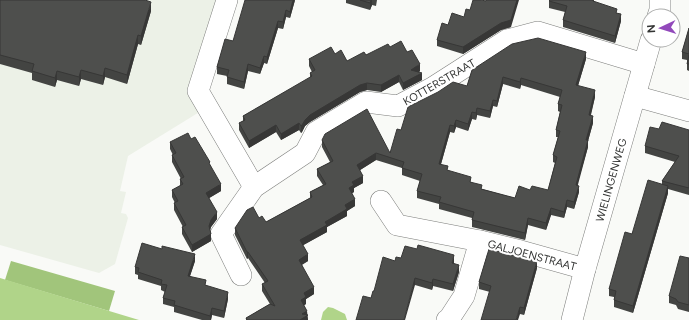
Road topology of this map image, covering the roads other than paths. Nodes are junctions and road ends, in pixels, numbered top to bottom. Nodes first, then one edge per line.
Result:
1 (227, 0) edge
2 (649, 48) edge
3 (644, 64) junction
4 (635, 96) junction
5 (689, 111) edge
6 (254, 186) junction
7 (381, 201) dead end
8 (480, 241) junction
9 (585, 269) junction
10 (241, 275) dead end
11 (447, 320) edge
12 (572, 320) edge

1 - 6 street
2 - 3 street, WIELINGENWEG
3 - 4 street, WIELINGENWEG
3 - 6 street, KOTTERSTRAAT
4 - 5 street
4 - 9 street, WIELINGENWEG
6 - 10 street, KOTTERSTRAAT
7 - 8 street, GALJOENSTRAAT
8 - 9 street, GALJOENSTRAAT
8 - 11 street, GALJOENSTRAAT
9 - 12 street, WIELINGENWEG

